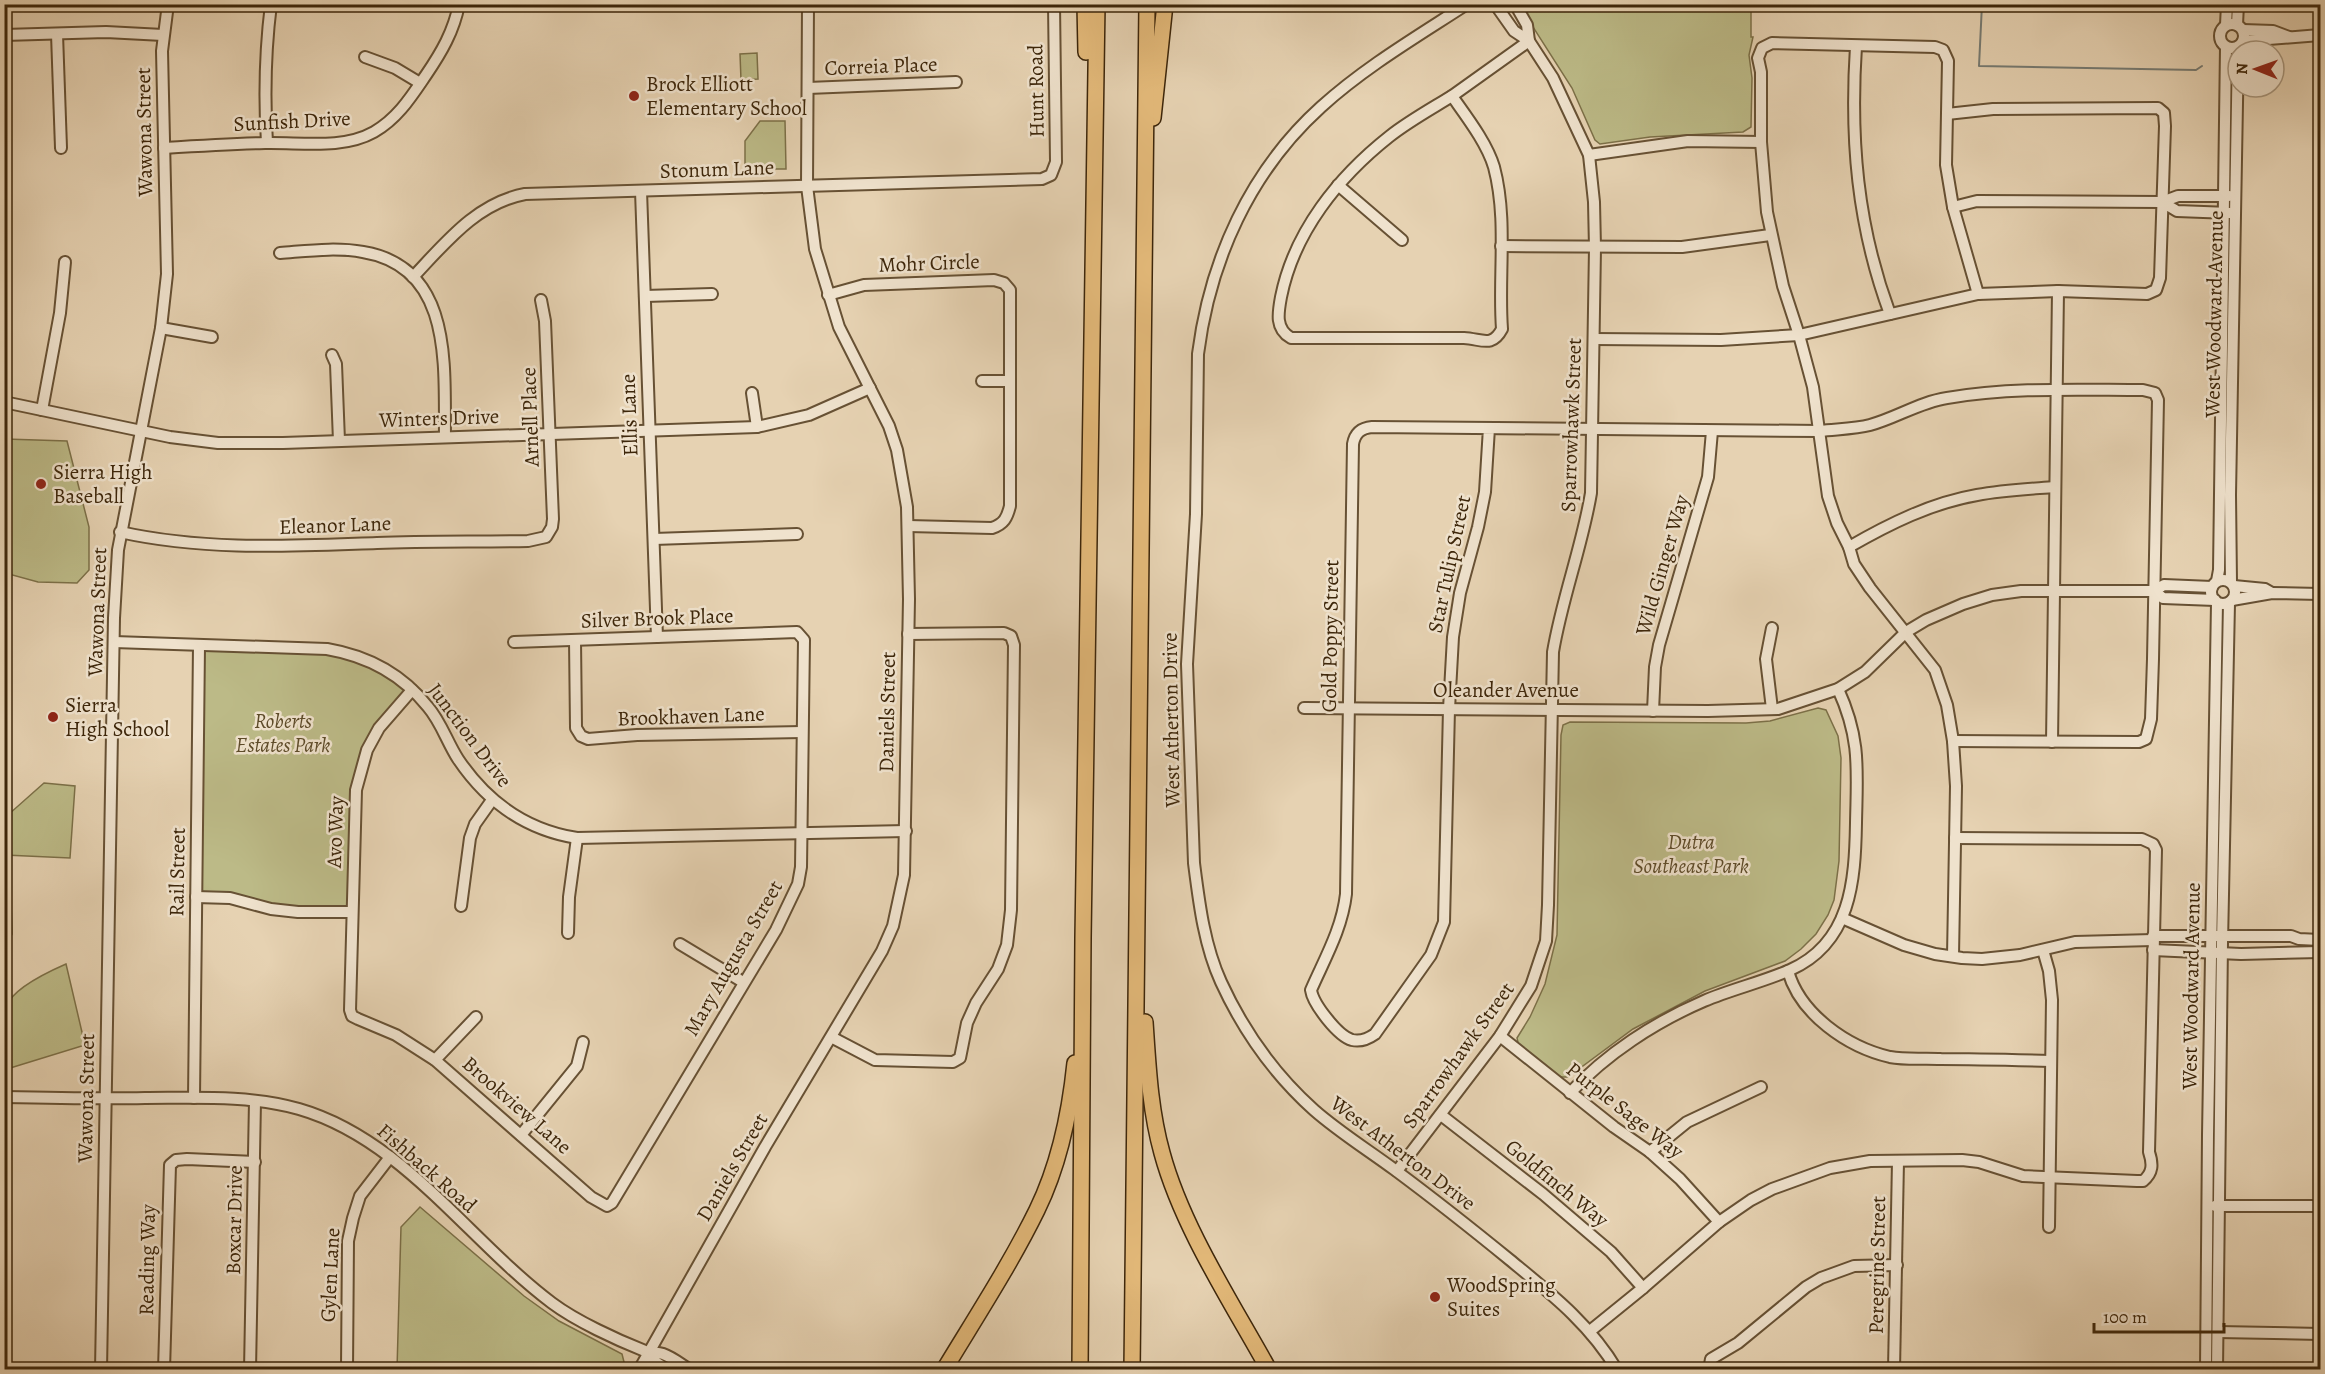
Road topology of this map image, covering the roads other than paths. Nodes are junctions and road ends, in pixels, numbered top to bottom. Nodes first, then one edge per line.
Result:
1 (168, 4) edge
2 (271, 4) edge
3 (459, 4) edge
4 (808, 4) edge
5 (1054, 4) edge
6 (1085, 4) edge
7 (1097, 4) edge
8 (1147, 4) edge
9 (1165, 4) edge
10 (1467, 4) edge
11 (1496, 4) edge
12 (1515, 4) edge
13 (2227, 4) edge
14 (2238, 4) edge
15 (57, 34) junction
16 (4, 35) edge
17 (163, 35) junction
18 (2320, 35) edge
19 (2236, 36) junction
20 (1529, 41) junction
21 (1856, 46) junction
22 (365, 57) dead end
23 (956, 82) dead end
24 (420, 83) junction
25 (808, 88) junction
26 (1452, 96) junction
27 (1947, 114) junction
28 (1761, 142) junction
29 (267, 143) junction
30 (61, 147) dead end
31 (164, 148) junction
32 (1589, 155) junction
33 (1144, 162) junction
34 (1051, 175) joint
35 (1338, 185) junction
36 (807, 186) junction
37 (641, 191) junction
38 (2230, 196) junction
39 (2162, 202) junction
40 (1953, 207) junction
41 (2229, 213) junction
42 (1770, 235) junction
43 (2229, 236) junction
44 (1402, 240) dead end
45 (1501, 246) junction
46 (1594, 248) junction
47 (280, 253) dead end
48 (65, 262) dead end
49 (413, 277) junction
50 (2058, 291) junction
51 (712, 294) dead end
52 (1978, 294) junction
53 (828, 295) junction
54 (645, 296) junction
55 (541, 300) dead end
56 (1890, 314) junction
57 (161, 328) junction
58 (1799, 335) junction
59 (212, 337) dead end
60 (1594, 339) junction
61 (332, 355) dead end
62 (982, 381) dead end
63 (1010, 381) junction
64 (870, 388) junction
65 (2057, 388) junction
66 (752, 393) dead end
67 (4, 402) edge
68 (42, 410) junction
69 (1091, 414) junction
70 (757, 427) junction
71 (1489, 428) junction
72 (1593, 429) junction
73 (141, 430) junction
74 (649, 431) junction
75 (1712, 431) junction
76 (1820, 431) junction
77 (550, 435) junction
78 (445, 437) junction
79 (339, 441) junction
80 (2055, 487) junction
81 (908, 526) junction
82 (120, 532) junction
83 (549, 533) joint
84 (797, 534) dead end
85 (654, 539) junction
86 (1849, 547) junction
87 (2215, 584) junction
88 (2232, 584) junction
89 (2054, 590) junction
90 (2154, 591) junction
91 (2272, 593) junction
92 (2320, 594) edge
93 (2223, 602) junction
94 (1772, 628) dead end
95 (1906, 632) junction
96 (801, 634) joint
97 (908, 634) junction
98 (657, 637) junction
99 (575, 640) junction
100 (114, 642) junction
101 (514, 642) dead end
102 (199, 646) junction
103 (1838, 689) junction
104 (412, 690) junction
105 (1304, 708) dead end
106 (1349, 708) junction
107 (1449, 709) junction
108 (1772, 709) junction
109 (1551, 710) junction
110 (1653, 711) junction
111 (802, 732) junction
112 (1953, 741) junction
113 (2052, 742) junction
114 (492, 800) junction
115 (906, 831) junction
116 (803, 832) junction
117 (577, 838) junction
118 (1955, 838) junction
119 (1446, 887) joint
120 (196, 897) junction
121 (461, 906) dead end
122 (352, 912) junction
123 (1842, 918) junction
124 (1136, 928) junction
125 (568, 933) dead end
126 (2217, 936) junction
127 (1083, 938) junction
128 (2299, 939) junction
129 (2320, 940) edge
130 (2153, 942) junction
131 (680, 944) dead end
132 (2043, 950) junction
133 (2217, 952) junction
134 (2320, 952) edge
135 (2297, 954) junction
136 (1953, 956) junction
137 (1788, 971) junction
138 (743, 982) junction
139 (351, 992) joint
140 (476, 1017) dead end
141 (1500, 1036) junction
142 (833, 1038) junction
143 (583, 1042) dead end
144 (435, 1060) junction
145 (2051, 1061) junction
146 (1761, 1087) dead end
147 (1570, 1093) junction
148 (4, 1097) edge
149 (194, 1098) junction
150 (105, 1099) junction
151 (255, 1101) junction
152 (1441, 1115) junction
153 (522, 1135) junction
154 (647, 1143) joint
155 (1650, 1152) junction
156 (390, 1156) junction
157 (1898, 1161) junction
158 (255, 1162) junction
159 (1397, 1172) junction
160 (2049, 1178) junction
161 (2214, 1206) junction
162 (2320, 1206) edge
163 (1719, 1222) junction
164 (2049, 1227) dead end
165 (1897, 1265) junction
166 (1643, 1288) junction
167 (1590, 1331) junction
168 (2218, 1332) junction
169 (2320, 1334) edge
170 (647, 1352) junction
171 (1709, 1368) edge
172 (101, 1370) edge
173 (164, 1370) edge
174 (250, 1370) edge
175 (347, 1370) edge
176 (639, 1370) edge
177 (668, 1370) edge
178 (690, 1370) edge
179 (944, 1370) edge
180 (1080, 1370) edge
181 (1132, 1370) edge
182 (1269, 1370) edge
183 (1617, 1370) edge
184 (1894, 1370) edge
185 (2206, 1370) edge
186 (2217, 1370) edge

1 - 17 street, Wawona Street
2 - 29 street
3 - 24 street, Sunfish Drive
4 - 25 street, Daniels Street
5 - 34 street, Hunt Road
6 - 69 highway
7 - 69 highway
8 - 33 highway
9 - 33 highway
10 - 159 street, West Atherton Drive
11 - 20 street
12 - 20 street
13 - 19 street, West Woodward Avenue
14 - 19 street, West Woodward Avenue
15 - 16 street
15 - 17 street
15 - 30 street
17 - 31 street, Wawona Street
18 - 19 street
19 - 38 street, West Woodward Avenue
20 - 26 street
20 - 32 street, Sparrowhawk Street
21 - 27 street
21 - 28 street
21 - 56 street
22 - 24 street
23 - 25 street, Correia Place
24 - 29 street, Sunfish Drive
25 - 36 street, Daniels Street
26 - 35 street
26 - 45 street
27 - 39 street
27 - 40 street
28 - 32 street
28 - 42 street
29 - 31 street, Sunfish Drive
31 - 57 street, Wawona Street
32 - 46 street, Sparrowhawk Street
33 - 124 highway
34 - 36 street, Stonum Lane
35 - 44 street
35 - 45 street
36 - 37 street, Stonum Lane
36 - 53 street, Daniels Street
37 - 49 street, Stonum Lane
37 - 54 street, Ellis Lane
38 - 39 street
38 - 41 street, West Woodward Avenue
39 - 40 street
39 - 41 street
39 - 50 street
40 - 52 street
41 - 43 street, West Woodward Avenue
42 - 46 street
42 - 58 street
43 - 87 street, West Woodward Avenue
43 - 88 street, West Woodward Avenue
45 - 46 street
46 - 60 street, Sparrowhawk Street
47 - 49 street
48 - 68 street
49 - 78 street
50 - 52 street
50 - 65 street
51 - 54 street
52 - 56 street
53 - 63 street, Mohr Circle
53 - 64 street, Daniels Street
54 - 74 street, Ellis Lane
55 - 77 street, Arnell Place
56 - 58 street
57 - 59 street
57 - 73 street, Wawona Street
58 - 60 street
58 - 76 street
60 - 72 street, Sparrowhawk Street
61 - 79 street
62 - 63 street
63 - 81 street, Mohr Circle
64 - 70 street, Winters Drive
64 - 81 street, Daniels Street
65 - 76 street
65 - 80 street
65 - 90 street
66 - 70 street
67 - 68 street, Winters Drive
68 - 73 street, Winters Drive
69 - 127 highway
70 - 74 street, Winters Drive
71 - 72 street
71 - 106 street, Gold Poppy Street
71 - 107 street, Star Tulip Street
72 - 75 street
72 - 109 street, Sparrowhawk Street
73 - 79 street, Winters Drive
73 - 82 street, Wawona Street
74 - 77 street, Winters Drive
74 - 85 street, Ellis Lane
75 - 76 street
75 - 110 street, Wild Ginger Way
76 - 86 street
77 - 78 street, Winters Drive
77 - 83 street, Arnell Place
78 - 79 street, Winters Drive
80 - 86 street
80 - 89 street
81 - 97 street, Daniels Street
82 - 83 street, Eleanor Lane
82 - 100 street, Wawona Street
84 - 85 street
85 - 98 street, Ellis Lane
86 - 95 street
87 - 88 street
87 - 90 street
87 - 93 street, West Woodward Avenue
88 - 91 street
88 - 93 street, West Woodward Avenue
89 - 90 street, Oleander Avenue
89 - 95 street, Oleander Avenue
89 - 113 street
90 - 93 street
90 - 113 street
91 - 92 street
91 - 93 street
93 - 126 street, West Woodward Avenue
94 - 108 street
95 - 103 street, Oleander Avenue
95 - 112 street
96 - 98 street, Silver Brook Place
96 - 111 street, Mary Augusta Street
97 - 115 street, Daniels Street
97 - 142 street
98 - 99 street, Silver Brook Place
99 - 101 street, Silver Brook Place
99 - 111 street, Brookhaven Lane
100 - 102 street, Junction Drive
100 - 150 street, Wawona Street
102 - 104 street, Junction Drive
102 - 120 street, Rail Street
103 - 108 street, Oleander Avenue
103 - 123 street
104 - 114 street, Junction Drive
104 - 122 street, Avo Way
105 - 106 street, Oleander Avenue
106 - 107 street, Oleander Avenue
106 - 119 street, Gold Poppy Street
107 - 109 street, Oleander Avenue
107 - 119 street, Star Tulip Street
108 - 110 street, Oleander Avenue
109 - 110 street, Oleander Avenue
109 - 141 street, Sparrowhawk Street
111 - 116 street, Mary Augusta Street
112 - 113 street
112 - 118 street
114 - 117 street, Junction Drive
114 - 121 street
115 - 116 street, Junction Drive
115 - 142 street, Daniels Street
116 - 117 street, Junction Drive
116 - 138 street, Mary Augusta Street
117 - 125 street
118 - 130 street
118 - 136 street
120 - 122 street
120 - 149 street, Rail Street
122 - 139 street, Avo Way
123 - 136 street
123 - 137 street
124 - 181 highway
124 - 182 highway
126 - 128 street
126 - 130 street
126 - 133 street, West Woodward Avenue
127 - 179 highway
127 - 180 highway
128 - 129 street
128 - 135 street
130 - 132 street
130 - 133 street
130 - 160 street
131 - 138 street
132 - 136 street
132 - 145 street
133 - 135 street
133 - 161 street, West Woodward Avenue
134 - 135 street
137 - 145 street
137 - 147 street
138 - 154 street, Mary Augusta Street
139 - 144 street, Brookview Lane
140 - 144 street
141 - 147 street, Purple Sage Way
141 - 152 street, Sparrowhawk Street
142 - 170 street, Daniels Street
143 - 153 street
144 - 153 street, Brookview Lane
145 - 160 street
146 - 155 street
147 - 155 street, Purple Sage Way
148 - 150 street, Fishback Road
149 - 150 street, Fishback Road
149 - 151 street, Fishback Road
150 - 172 street, Wawona Street
151 - 156 street, Fishback Road
151 - 158 street, Boxcar Drive
152 - 159 street, Sparrowhawk Street
152 - 166 street, Goldfinch Way
153 - 154 street, Brookview Lane
155 - 163 street, Purple Sage Way
156 - 170 street, Fishback Road
156 - 175 street, Gylen Lane
157 - 160 street
157 - 163 street
157 - 165 street, Peregrine Street
158 - 173 street, Reading Way
158 - 174 street, Boxcar Drive
159 - 167 street, West Atherton Drive
160 - 164 street
161 - 162 street
161 - 168 street, West Woodward Avenue
161 - 185 street, West Woodward Avenue
163 - 166 street
165 - 171 street
165 - 184 street, Peregrine Street
166 - 167 street
167 - 183 street, West Atherton Drive
168 - 169 street
168 - 186 street, West Woodward Avenue
170 - 176 street, Daniels Street
170 - 177 street, Fishback Road
170 - 178 street, Fishback Road

